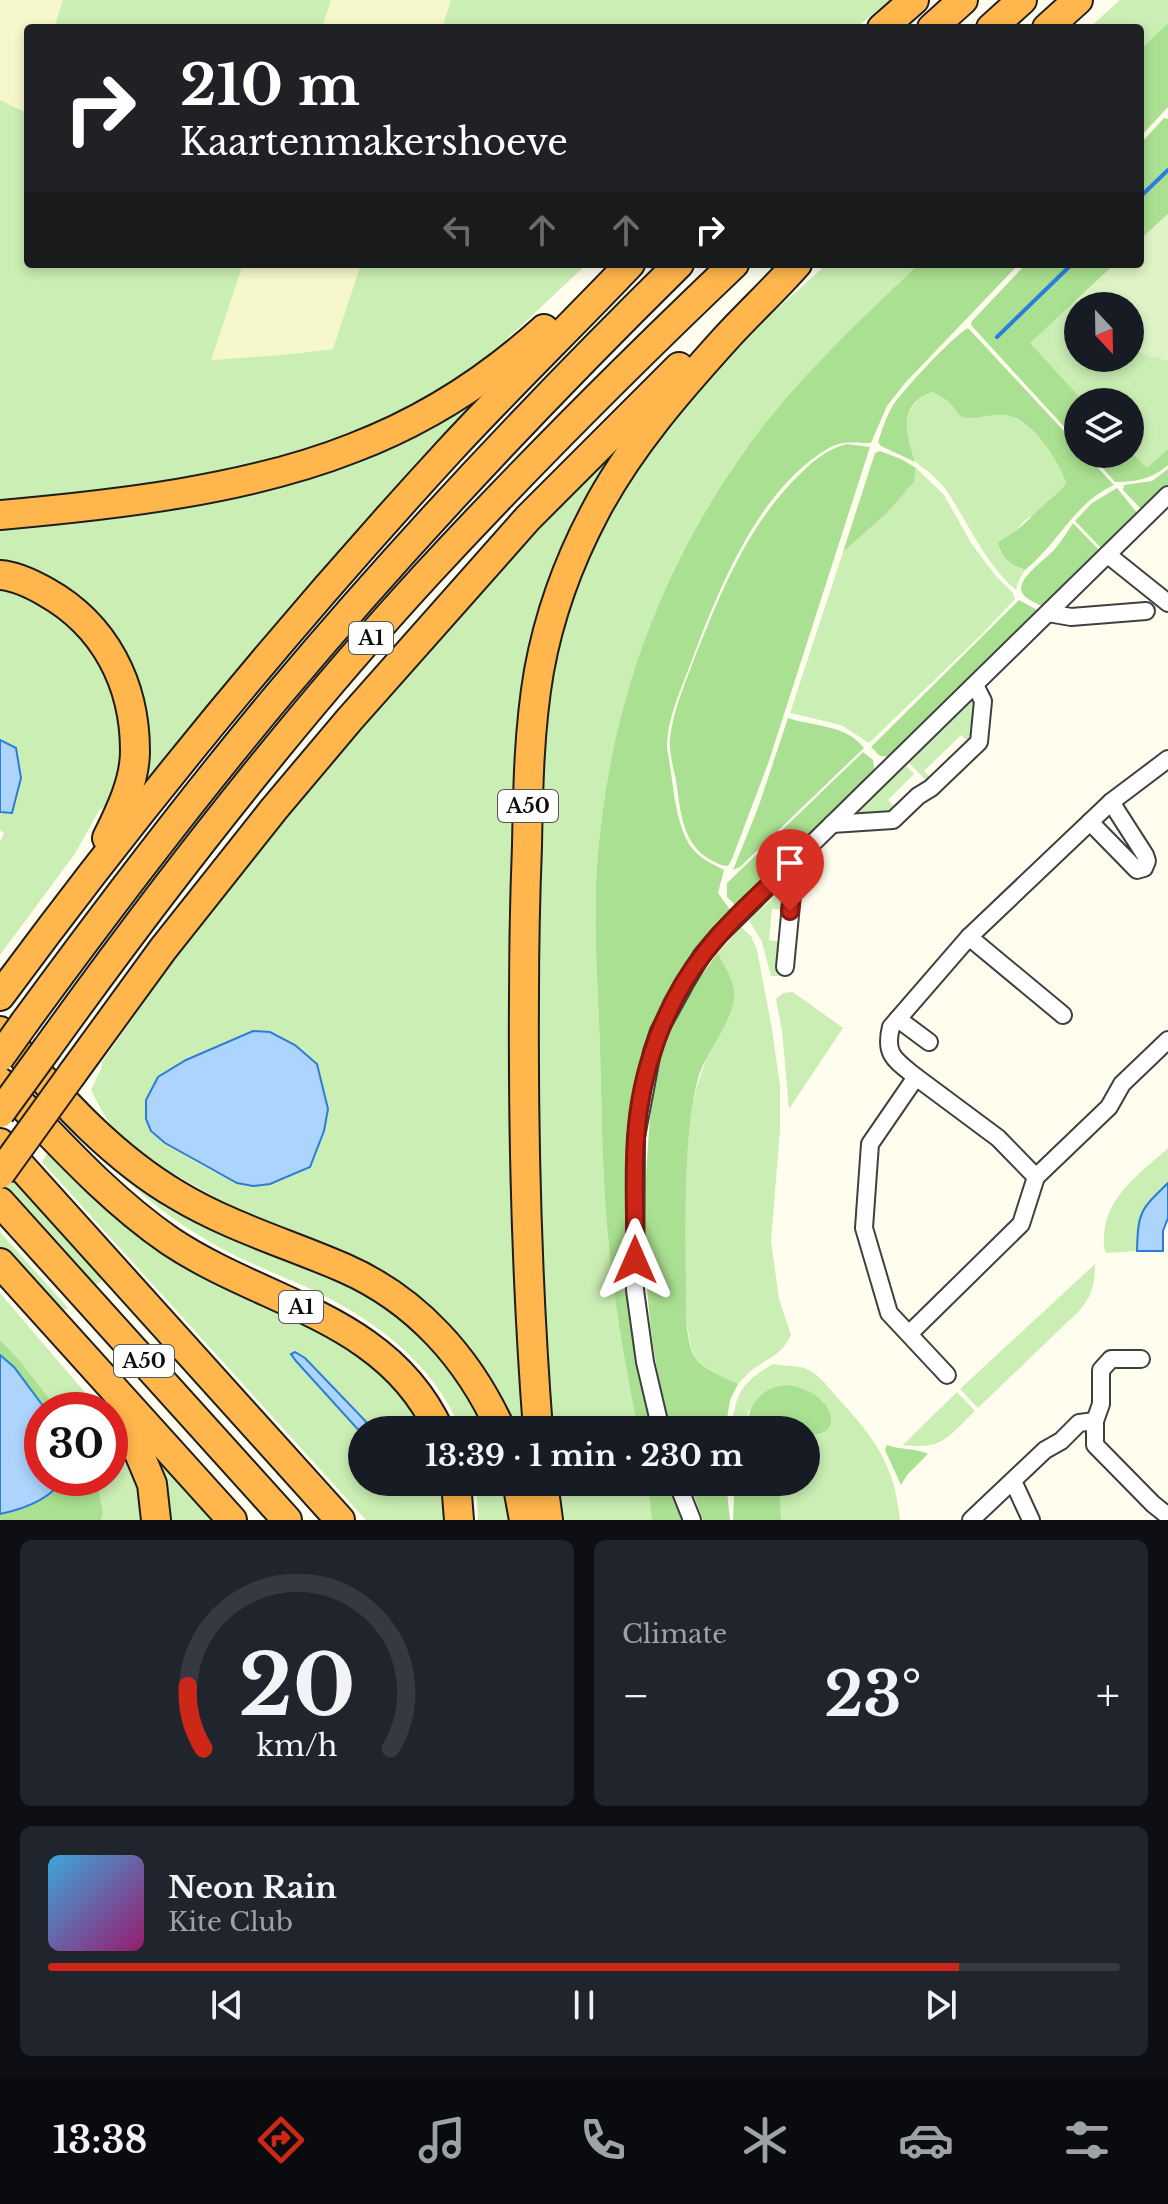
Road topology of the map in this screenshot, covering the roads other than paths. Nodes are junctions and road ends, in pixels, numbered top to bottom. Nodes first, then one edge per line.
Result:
1 (914, 0) edge
2 (963, 0) edge
3 (1022, 0) edge
4 (1078, 0) edge
5 (887, 24) edge
6 (936, 24) edge
7 (995, 24) edge
8 (1051, 24) edge
9 (612, 268) edge
10 (626, 268) edge
11 (675, 268) edge
12 (730, 268) edge
13 (783, 268) edge
14 (793, 268) edge
15 (1168, 495) edge
16 (0, 515) edge
17 (1108, 555) junction
18 (0, 575) edge
19 (1168, 603) edge
20 (1146, 611) dead end
21 (1048, 613) junction
22 (975, 685) junction
23 (1168, 759) edge
24 (1111, 802) junction
25 (1090, 822) junction
26 (832, 824) junction
27 (790, 865) junction
28 (89, 875) junction
29 (969, 937) junction
30 (785, 967) dead end
31 (0, 996) edge
32 (1063, 1015) dead end
33 (898, 1019) junction
34 (12, 1027) edge
35 (1168, 1040) edge
36 (929, 1042) dead end
37 (0, 1057) edge
38 (916, 1077) junction
39 (0, 1082) edge
40 (0, 1113) edge
41 (0, 1143) edge
42 (0, 1174) edge
43 (1036, 1177) junction
44 (0, 1202) edge
45 (0, 1263) edge
46 (909, 1334) junction
47 (1141, 1359) dead end
48 (94, 1367) junction
49 (947, 1375) dead end
50 (431, 1416) edge
51 (494, 1416) edge
52 (537, 1416) edge
53 (658, 1416) edge
54 (1095, 1421) junction
55 (1013, 1481) junction
56 (457, 1496) edge
57 (520, 1496) edge
58 (545, 1496) edge
59 (683, 1496) edge
60 (1168, 1516) edge
61 (156, 1520) edge
62 (232, 1520) edge
63 (287, 1520) edge
64 (340, 1520) edge
65 (459, 1520) edge
66 (524, 1520) edge
67 (548, 1520) edge
68 (692, 1520) edge
69 (971, 1520) edge
70 (1031, 1520) edge

1 - 5 highway
2 - 6 highway
3 - 7 highway
4 - 8 highway
9 - 16 highway
10 - 28 highway
11 - 34 highway, A1
12 - 40 highway, A1, bridge
13 - 42 highway, A1, bridge
14 - 52 highway, A50
15 - 17 street
17 - 19 street
17 - 21 street
18 - 28 highway
20 - 21 street
21 - 22 street
22 - 26 street
22 - 26 street
23 - 24 street
24 - 25 street
24 - 25 street
25 - 29 street
26 - 27 street
27 - 30 street
27 - 53 street
28 - 31 highway
29 - 32 street
29 - 33 street
33 - 36 street
33 - 38 street
34 - 37 highway, A1, bridge
34 - 51 highway
35 - 43 street
38 - 43 street
38 - 46 street
39 - 50 highway, A1
41 - 64 highway, A50
43 - 46 street
44 - 63 highway, A50
45 - 48 highway, A50
46 - 49 street
47 - 54 street
48 - 61 highway, A50
48 - 62 highway, A50
54 - 55 street
54 - 60 street
55 - 69 street
55 - 70 street
56 - 65 highway
57 - 66 highway
58 - 67 highway
59 - 68 street

